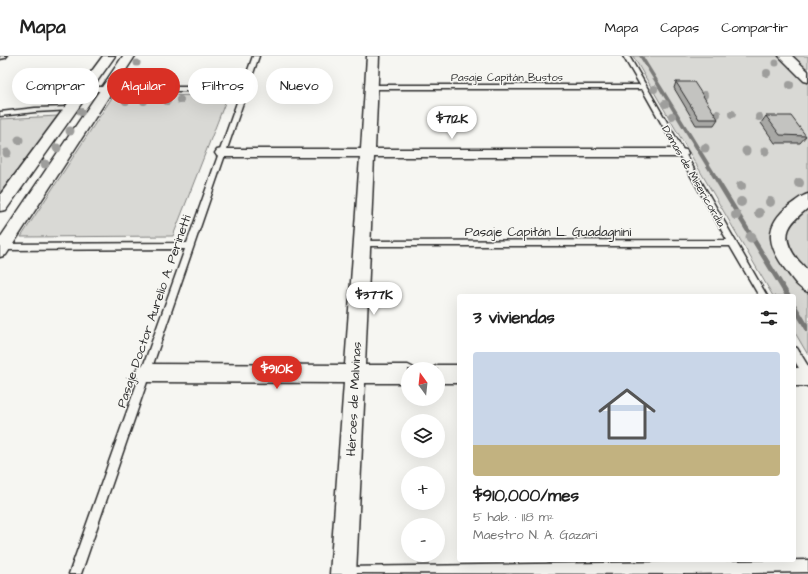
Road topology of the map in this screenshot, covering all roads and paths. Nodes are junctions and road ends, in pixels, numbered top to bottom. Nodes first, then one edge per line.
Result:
1 (108, 56) edge
2 (129, 56) edge
3 (256, 56) edge
4 (373, 56) edge
5 (626, 56) edge
6 (784, 56) edge
7 (121, 68) edge
8 (252, 68) edge
9 (99, 69) edge
10 (808, 78) edge
11 (371, 87) junction
12 (644, 87) junction
13 (99, 89) edge
14 (107, 89) joint
15 (74, 104) edge
16 (239, 104) edge
17 (70, 109) junction
18 (0, 114) edge
19 (222, 153) junction
20 (368, 153) junction
21 (681, 153) junction
22 (808, 199) edge
23 (0, 206) edge
24 (732, 242) junction
25 (363, 244) junction
26 (190, 246) junction
27 (1, 248) edge
28 (808, 286) edge
29 (762, 294) edge
30 (796, 355) edge
31 (145, 373) junction
32 (355, 374) junction
33 (401, 374) edge
34 (445, 374) edge
35 (457, 374) edge
36 (808, 376) edge
37 (796, 377) edge
38 (808, 566) edge
39 (343, 573) edge
40 (75, 574) edge

1 - 9 street
2 - 7 street
3 - 8 lane, Pasaje Doctor Aurelio A. Perinetti
4 - 11 street, Héroes de Malvinas
5 - 12 lane, Damas de Misericordia
6 - 10 street
11 - 12 lane, Pasaje Capitán Bustos
11 - 20 street, Héroes de Malvinas
12 - 21 lane, Damas de Misericordia
13 - 14 lane
14 - 27 street
15 - 17 street
16 - 19 lane, Pasaje Doctor Aurelio A. Perinetti
17 - 18 lane
17 - 23 street
19 - 20 street
19 - 26 lane, Pasaje Doctor Aurelio A. Perinetti
20 - 21 street
20 - 25 street, Héroes de Malvinas
21 - 24 lane, Damas de Misericordia
22 - 28 street
24 - 25 lane, Pasaje Capitán L. Guadagnini
24 - 29 lane, Damas de Misericordia
25 - 32 street, Héroes de Malvinas
26 - 27 lane
26 - 31 lane, Pasaje Doctor Aurelio A. Perinetti
30 - 36 lane
31 - 32 street
31 - 40 lane, Pasaje Doctor Aurelio A. Perinetti
32 - 33 street
32 - 39 street, Héroes de Malvinas
34 - 35 street
36 - 37 street
38 - 39 lane

